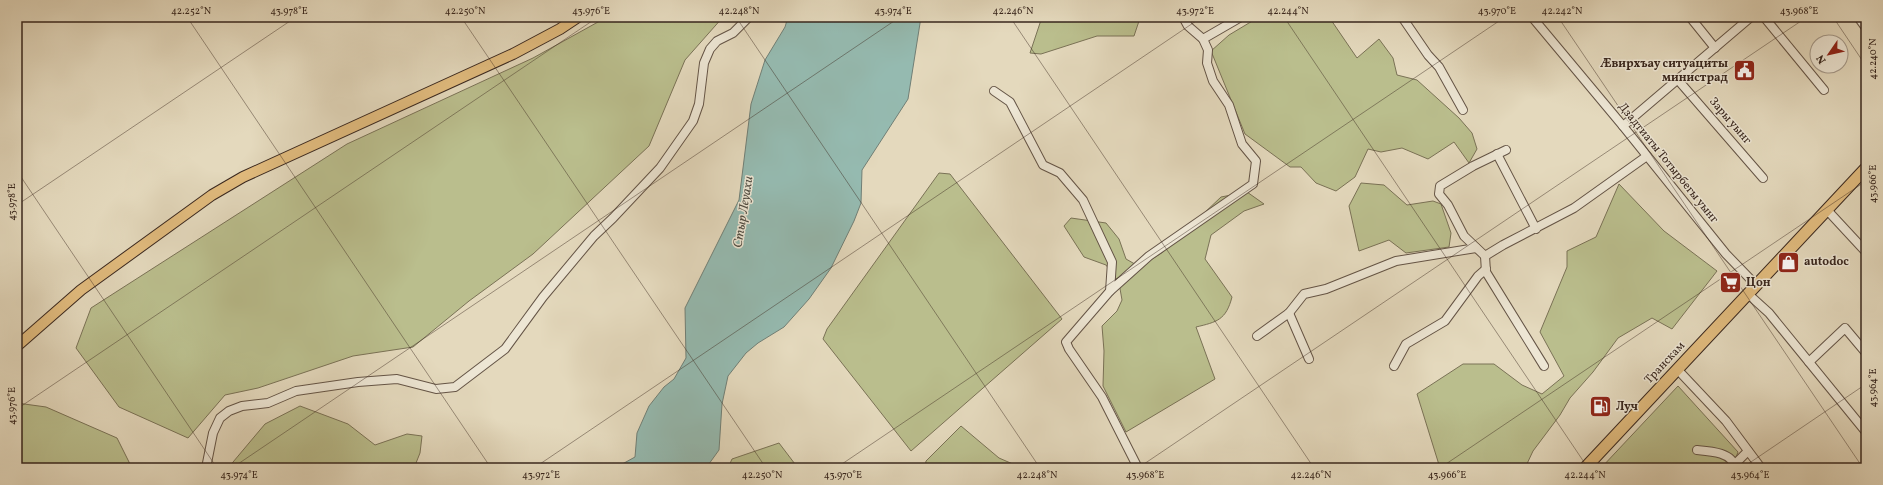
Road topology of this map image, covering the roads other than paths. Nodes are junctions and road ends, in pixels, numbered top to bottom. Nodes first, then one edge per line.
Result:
1 (578, 17) edge
2 (749, 17) edge
3 (1183, 17) edge
4 (1241, 17) edge
5 (1402, 17) edge
6 (1532, 17) edge
7 (1690, 17) edge
8 (1751, 17) edge
9 (1764, 17) edge
10 (1858, 17) edge
11 (1866, 28) edge
12 (1203, 39) junction
13 (1715, 48) junction
14 (1678, 80) junction
15 (1824, 90) dead end
16 (994, 91) dead end
17 (1463, 110) dead end
18 (1623, 126) junction
19 (1506, 150) dead end
20 (1497, 154) junction
21 (1647, 156) junction
22 (1866, 168) edge
23 (1763, 178) dead end
24 (1828, 211) junction
25 (1536, 229) junction
26 (1476, 248) junction
27 (1866, 252) edge
28 (1485, 256) junction
29 (1486, 269) junction
30 (1756, 285) junction
31 (1110, 291) junction
32 (1748, 294) junction
33 (1289, 313) junction
34 (1257, 336) dead end
35 (17, 346) edge
36 (1866, 353) edge
37 (1309, 359) dead end
38 (1809, 362) junction
39 (1394, 366) dead end
40 (1544, 366) dead end
41 (1677, 369) junction
42 (1866, 432) edge
43 (1697, 450) dead end
44 (1748, 451) junction
45 (1735, 466) edge
46 (206, 468) edge
47 (1138, 468) edge
48 (1585, 468) edge
49 (1761, 468) edge

1 - 35 main road
2 - 46 street
3 - 12 street
4 - 12 street
5 - 17 street
6 - 18 street, Дзадтиаты Тотырбегы уынг
7 - 13 street
8 - 13 street
9 - 15 street
10 - 11 street
12 - 31 street
13 - 14 street
14 - 18 street
14 - 23 street, Зары уынг
16 - 31 street
18 - 21 street, Дзадтиаты Тотырбегы уынг
19 - 20 street
20 - 25 street
20 - 26 street
21 - 25 street
21 - 30 street, Дзадтиаты Тотырбегы уынг
22 - 24 highway, Транскам
24 - 27 street
24 - 30 highway, Транскам
25 - 28 street
26 - 28 street
26 - 33 street
28 - 29 street
29 - 39 street
29 - 40 street
30 - 32 highway, Транскам
31 - 47 street
32 - 38 street
32 - 41 highway, Транскам
33 - 34 street
33 - 37 street
36 - 38 street
38 - 42 street
41 - 44 street
41 - 48 highway, Транскам
43 - 45 street
44 - 45 street
44 - 49 street

